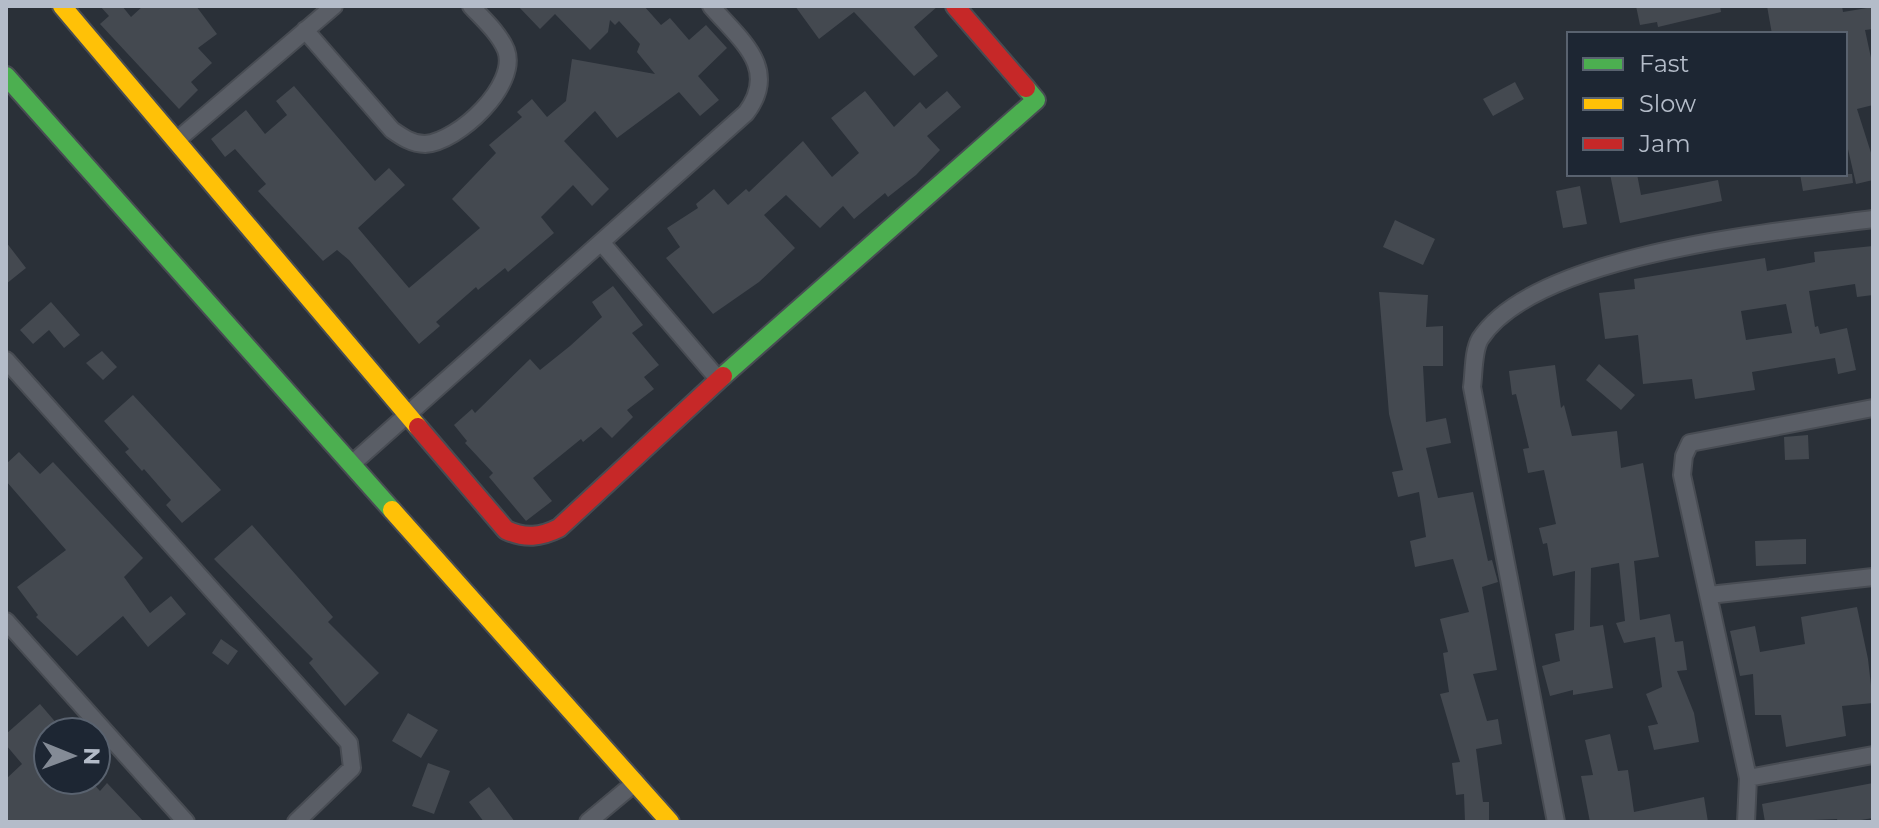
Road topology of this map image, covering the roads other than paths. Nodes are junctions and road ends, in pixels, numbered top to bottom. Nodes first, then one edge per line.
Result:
1 (62, 6) edge
2 (334, 6) edge
3 (471, 6) edge
4 (711, 6) edge
5 (955, 6) edge
6 (305, 30) junction
7 (6, 76) edge
8 (176, 141) junction
9 (1873, 219) edge
10 (601, 242) junction
11 (6, 360) edge
12 (719, 380) junction
13 (1873, 408) edge
14 (408, 413) junction
15 (353, 463) junction
16 (1873, 577) edge
17 (1709, 595) junction
18 (6, 621) edge
19 (1873, 755) edge
20 (1748, 778) junction
21 (636, 782) junction
22 (186, 822) edge
23 (296, 822) edge
24 (588, 822) edge
25 (670, 822) edge
26 (1556, 822) edge
27 (1746, 822) edge

1 - 8 street
2 - 6 street
3 - 6 street
4 - 10 street
5 - 12 street
6 - 8 street
7 - 15 street
8 - 14 street
9 - 26 street
10 - 12 street
10 - 14 street
11 - 23 street
12 - 14 street
13 - 17 street
14 - 15 street
15 - 21 street
16 - 17 street
17 - 20 street
18 - 22 street
19 - 20 street
20 - 27 street
21 - 24 street
21 - 25 street

